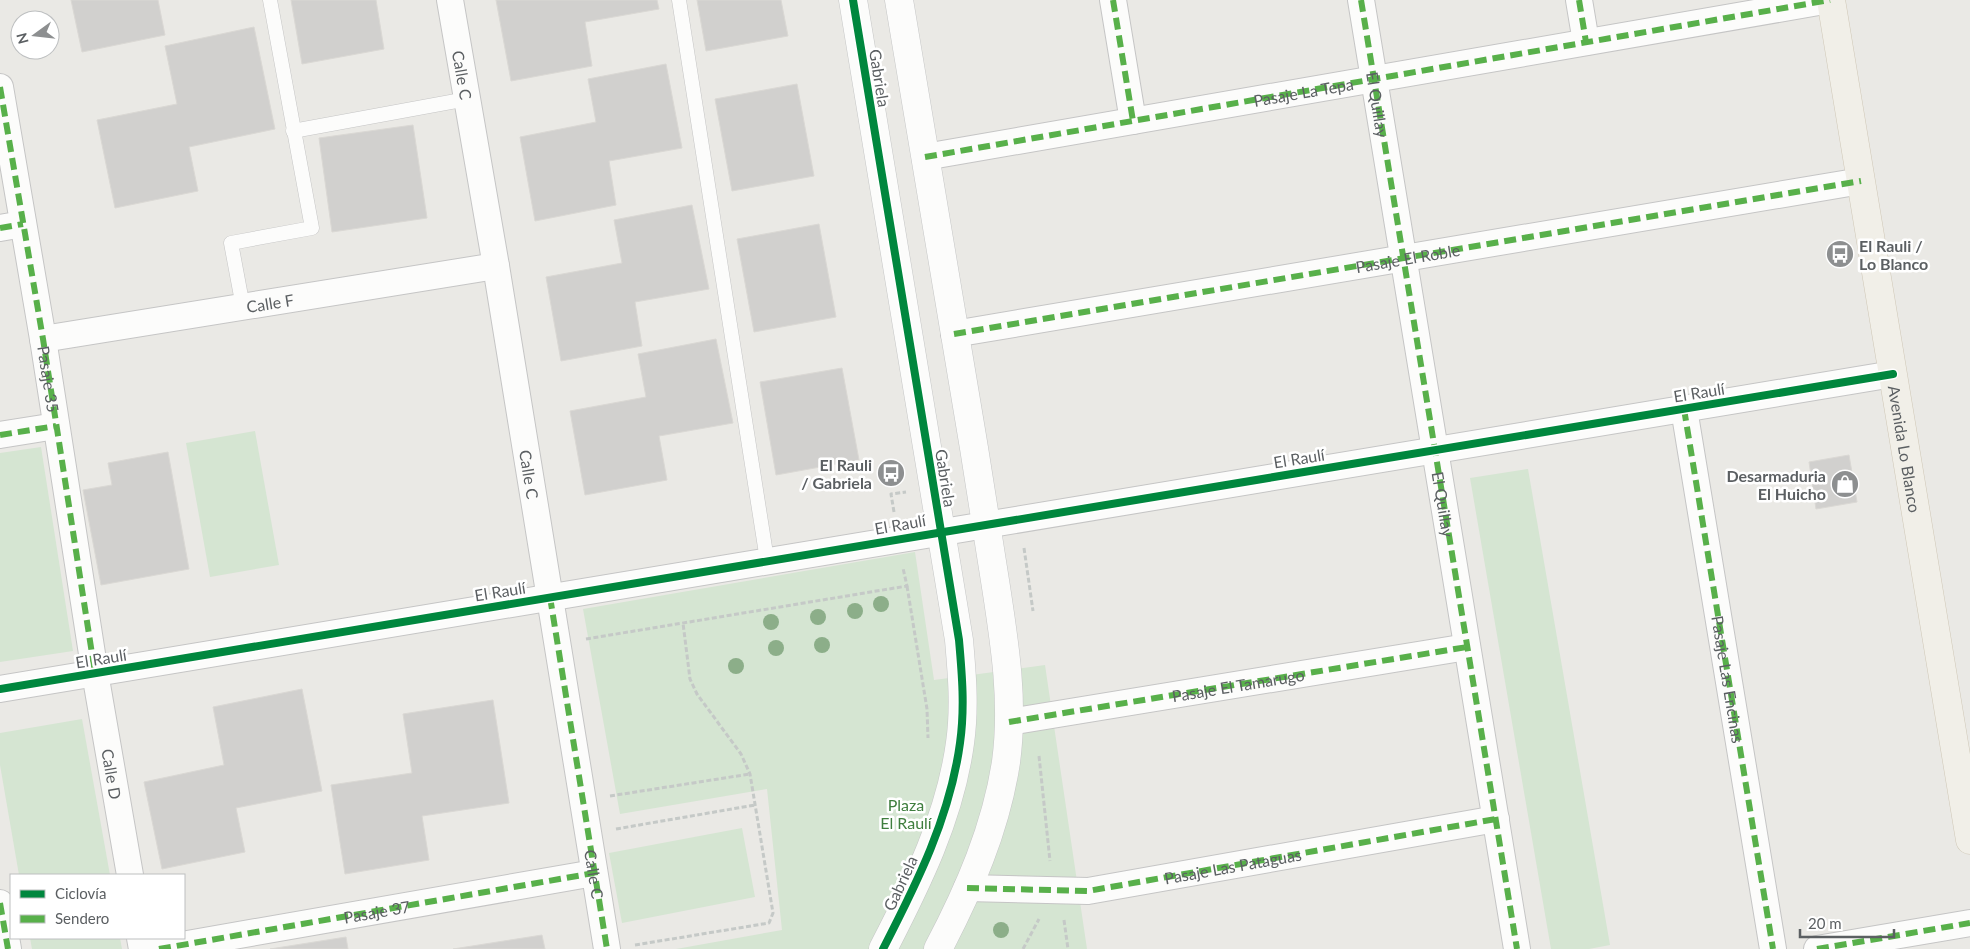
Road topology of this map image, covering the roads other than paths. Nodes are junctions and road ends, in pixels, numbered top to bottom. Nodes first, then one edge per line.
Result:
1 (270, 0) edge
2 (450, 0) edge
3 (679, 0) edge
4 (854, 0) edge
5 (899, 0) edge
6 (1113, 0) edge
7 (1361, 0) edge
8 (1579, 0) edge
9 (1830, 0) edge
10 (1586, 42) junction
11 (1374, 79) junction
12 (0, 87) edge
13 (467, 99) junction
14 (1133, 121) junction
15 (293, 131) junction
16 (926, 157) junction
17 (1861, 181) junction
18 (11, 226) edge
19 (1403, 259) junction
20 (496, 266) junction
21 (243, 306) junction
22 (954, 334) junction
23 (43, 339) junction
24 (1893, 374) junction
25 (1684, 409) junction
26 (56, 426) junction
27 (0, 435) edge
28 (1435, 450) junction
29 (986, 524) junction
30 (941, 531) junction
31 (767, 560) junction
32 (550, 597) junction
33 (1468, 647) junction
34 (95, 673) junction
35 (0, 689) edge
36 (1022, 720) junction
37 (1496, 819) junction
38 (1970, 840) edge
39 (594, 873) junction
40 (130, 874) edge
41 (967, 888) junction
42 (0, 903) edge
43 (1970, 923) edge
44 (619, 947) edge
45 (8, 949) edge
46 (159, 949) edge
47 (882, 949) edge
48 (938, 949) edge
49 (1517, 949) edge
50 (1773, 949) edge
51 (1817, 949) edge

1 - 15 lane
2 - 13 street, Calle C
3 - 31 lane
4 - 30 street, Gabriela
5 - 16 street, Gabriela
6 - 14 street
7 - 11 street, El Quillay
8 - 10 street
9 - 10 street, Pasaje La Tepa
9 - 17 main road, Avenida Lo Blanco
10 - 11 street, Pasaje La Tepa
11 - 14 street, Pasaje La Tepa
11 - 19 street, El Quillay
12 - 18 street, Pasaje 35
13 - 15 lane
13 - 20 street, Calle C
14 - 16 street, Pasaje La Tepa
15 - 21 lane
16 - 22 street, Gabriela
17 - 19 street, Pasaje El Roble
17 - 24 main road, Avenida Lo Blanco
18 - 23 street, Pasaje 35
19 - 22 street, Pasaje El Roble
19 - 28 street, El Quillay
20 - 21 street, Calle F
20 - 32 street, Calle C
21 - 23 street, Calle F
22 - 29 street, Gabriela
23 - 26 street, Pasaje 35
24 - 25 street, El Raulí
24 - 38 main road, Avenida Lo Blanco
25 - 28 street, El Raulí
25 - 50 street, Pasaje Las Encinas
26 - 27 street
26 - 34 street, Pasaje 35
28 - 29 street, El Raulí
28 - 33 street, El Quillay
29 - 30 street, El Raulí
29 - 36 street, Gabriela
30 - 31 street, El Raulí
30 - 47 street, Gabriela
31 - 32 street, El Raulí
32 - 34 street, El Raulí
32 - 39 street, Calle C
33 - 36 street, Pasaje El Tamarugo
33 - 37 street, El Quillay
34 - 35 street, El Raulí
34 - 40 street, Calle D
36 - 41 street, Gabriela
37 - 41 street, Pasaje Las Pataguas
37 - 49 street, El Quillay
39 - 44 street, Calle C
39 - 46 street, Pasaje 37
41 - 48 street, Gabriela
42 - 45 street
43 - 51 street

